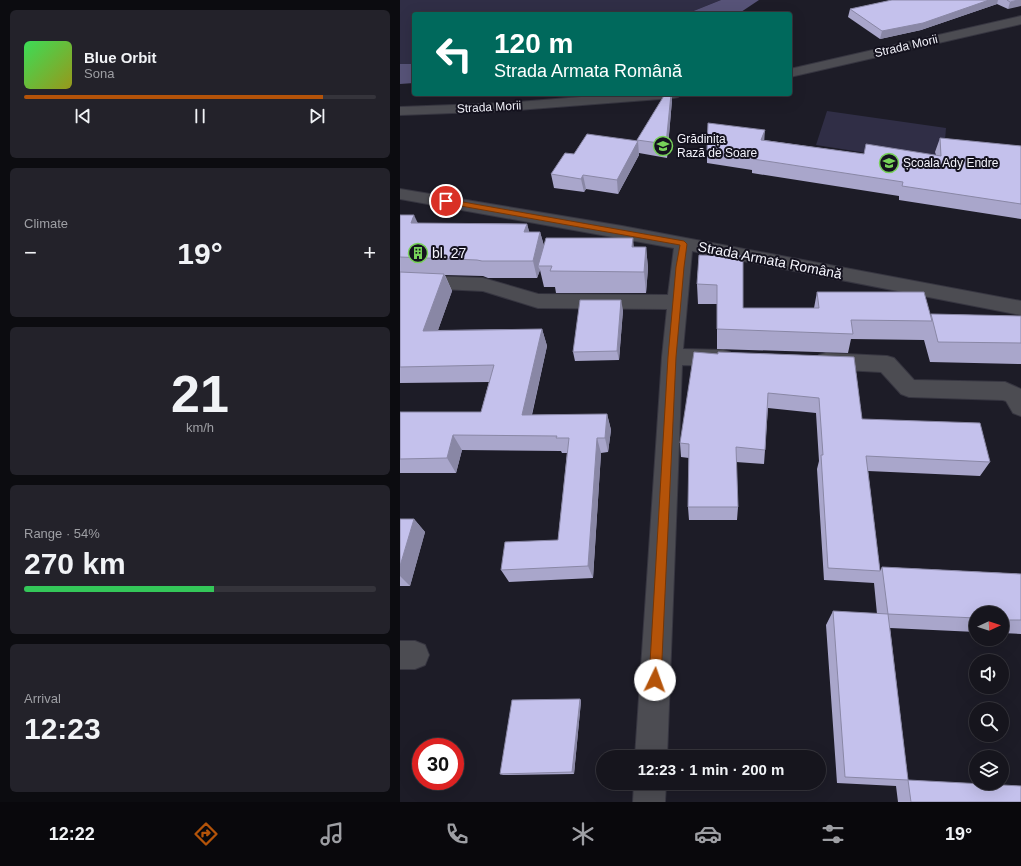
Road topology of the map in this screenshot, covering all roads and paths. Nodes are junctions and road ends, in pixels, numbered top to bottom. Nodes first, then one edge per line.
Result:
1 (1021, 20) edge
2 (792, 73) edge
3 (647, 96) edge
4 (400, 111) edge
5 (400, 194) edge
6 (684, 244) junction
7 (400, 281) edge
8 (677, 302) junction
9 (1021, 308) edge
10 (672, 357) junction
11 (743, 359) edge
12 (807, 361) edge
13 (1021, 407) edge
14 (652, 750) edge
15 (650, 790) edge
16 (649, 802) edge

1 - 2 street, Strada Morii
3 - 4 street, Strada Morii
5 - 6 street, Strada Armata Română
6 - 8 street
6 - 9 street, Strada Armata Română
7 - 8 street
8 - 10 street
10 - 11 street
10 - 14 street
12 - 13 street
15 - 16 street

